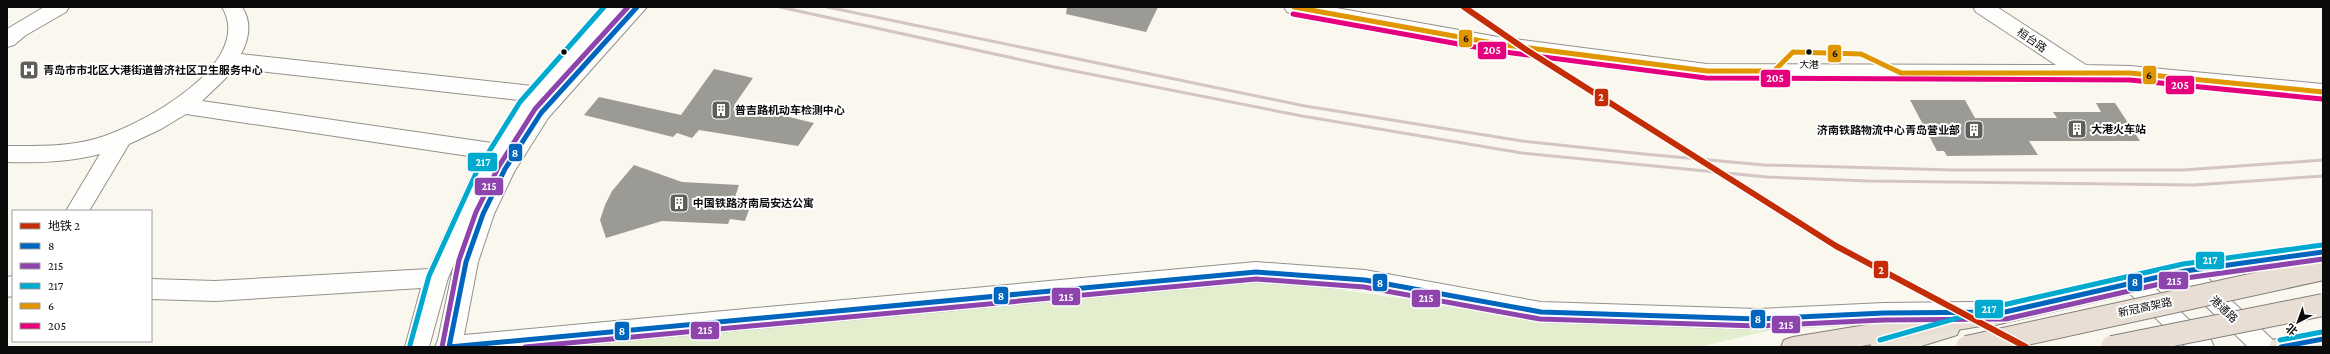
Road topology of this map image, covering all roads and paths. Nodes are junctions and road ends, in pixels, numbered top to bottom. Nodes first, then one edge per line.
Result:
1 (59, 7) edge
2 (232, 7) edge
3 (613, 7) edge
4 (637, 7) edge
5 (1294, 7) edge
6 (1983, 7) edge
7 (7, 40) edge
8 (228, 60) junction
9 (2082, 73) junction
10 (2323, 92) edge
11 (537, 94) junction
12 (183, 106) junction
13 (122, 137) junction
14 (497, 152) junction
15 (7, 154) edge
16 (78, 210) edge
17 (2323, 252) edge
18 (2323, 269) edge
19 (2185, 271) junction
20 (436, 278) junction
21 (2134, 283) junction
22 (152, 289) edge
23 (2323, 304) edge
24 (2005, 312) junction
25 (2323, 338) edge
26 (417, 347) edge
27 (448, 347) edge
28 (1793, 347) edge
29 (1882, 347) edge
30 (1967, 347) edge
31 (2112, 347) edge
32 (2202, 347) edge
33 (2264, 347) edge
34 (2282, 347) edge

1 - 7 street
2 - 8 street
3 - 11 street
4 - 27 street
5 - 9 street
6 - 9 street, 桓台路
8 - 11 street
8 - 12 street
9 - 10 street
11 - 14 street
12 - 13 street
12 - 14 street
13 - 15 street
13 - 16 street
14 - 20 street
17 - 19 main road
18 - 30 highway, 新冠高架路, bridge
19 - 21 main road
19 - 33 street, 港通路
20 - 22 street
20 - 26 street
21 - 24 main road
21 - 32 street
23 - 31 highway, bridge
24 - 27 street
24 - 28 highway
24 - 29 main road
25 - 34 main road

